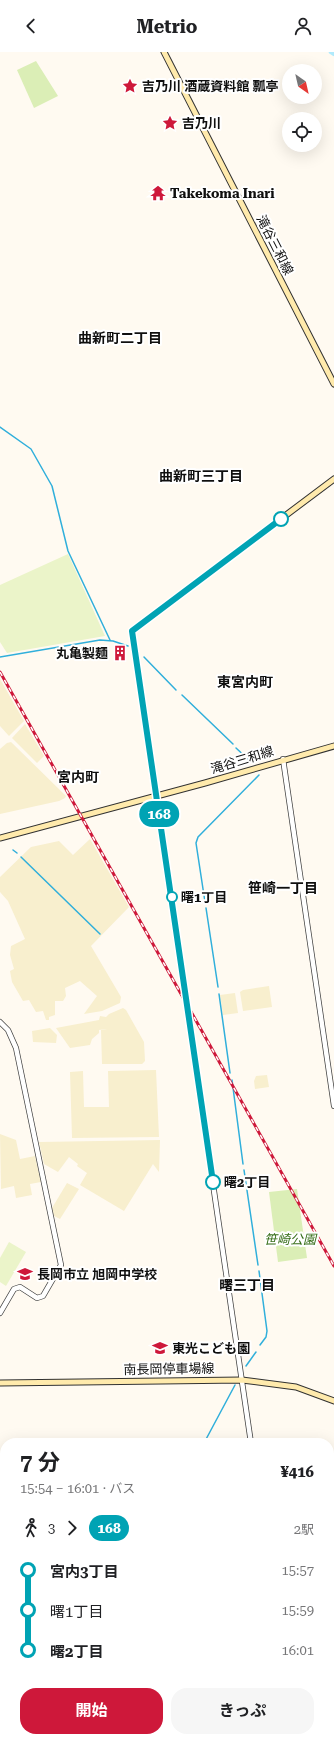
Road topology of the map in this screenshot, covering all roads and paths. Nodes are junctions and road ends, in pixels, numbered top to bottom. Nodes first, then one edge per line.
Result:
1 (164, 52) edge
2 (334, 384) edge
3 (334, 479) edge
4 (334, 746) edge
5 (283, 759) junction
6 (156, 796) junction
7 (0, 838) edge
8 (0, 1022) edge
9 (8, 1030) junction
10 (0, 1031) edge
11 (334, 1106) edge
12 (0, 1313) edge
13 (242, 1380) junction
14 (0, 1383) edge
15 (334, 1402) edge
16 (250, 1438) edge

1 - 2 main road, 滝谷三和線
3 - 6 main road
4 - 5 main road, 滝谷三和線
5 - 6 main road, 滝谷三和線
5 - 11 street
6 - 7 main road, 滝谷三和線
6 - 13 street
8 - 9 street
9 - 10 street
9 - 12 street
13 - 14 main road, 南長岡停車場線
13 - 15 main road, 南長岡停車場線
13 - 16 street

